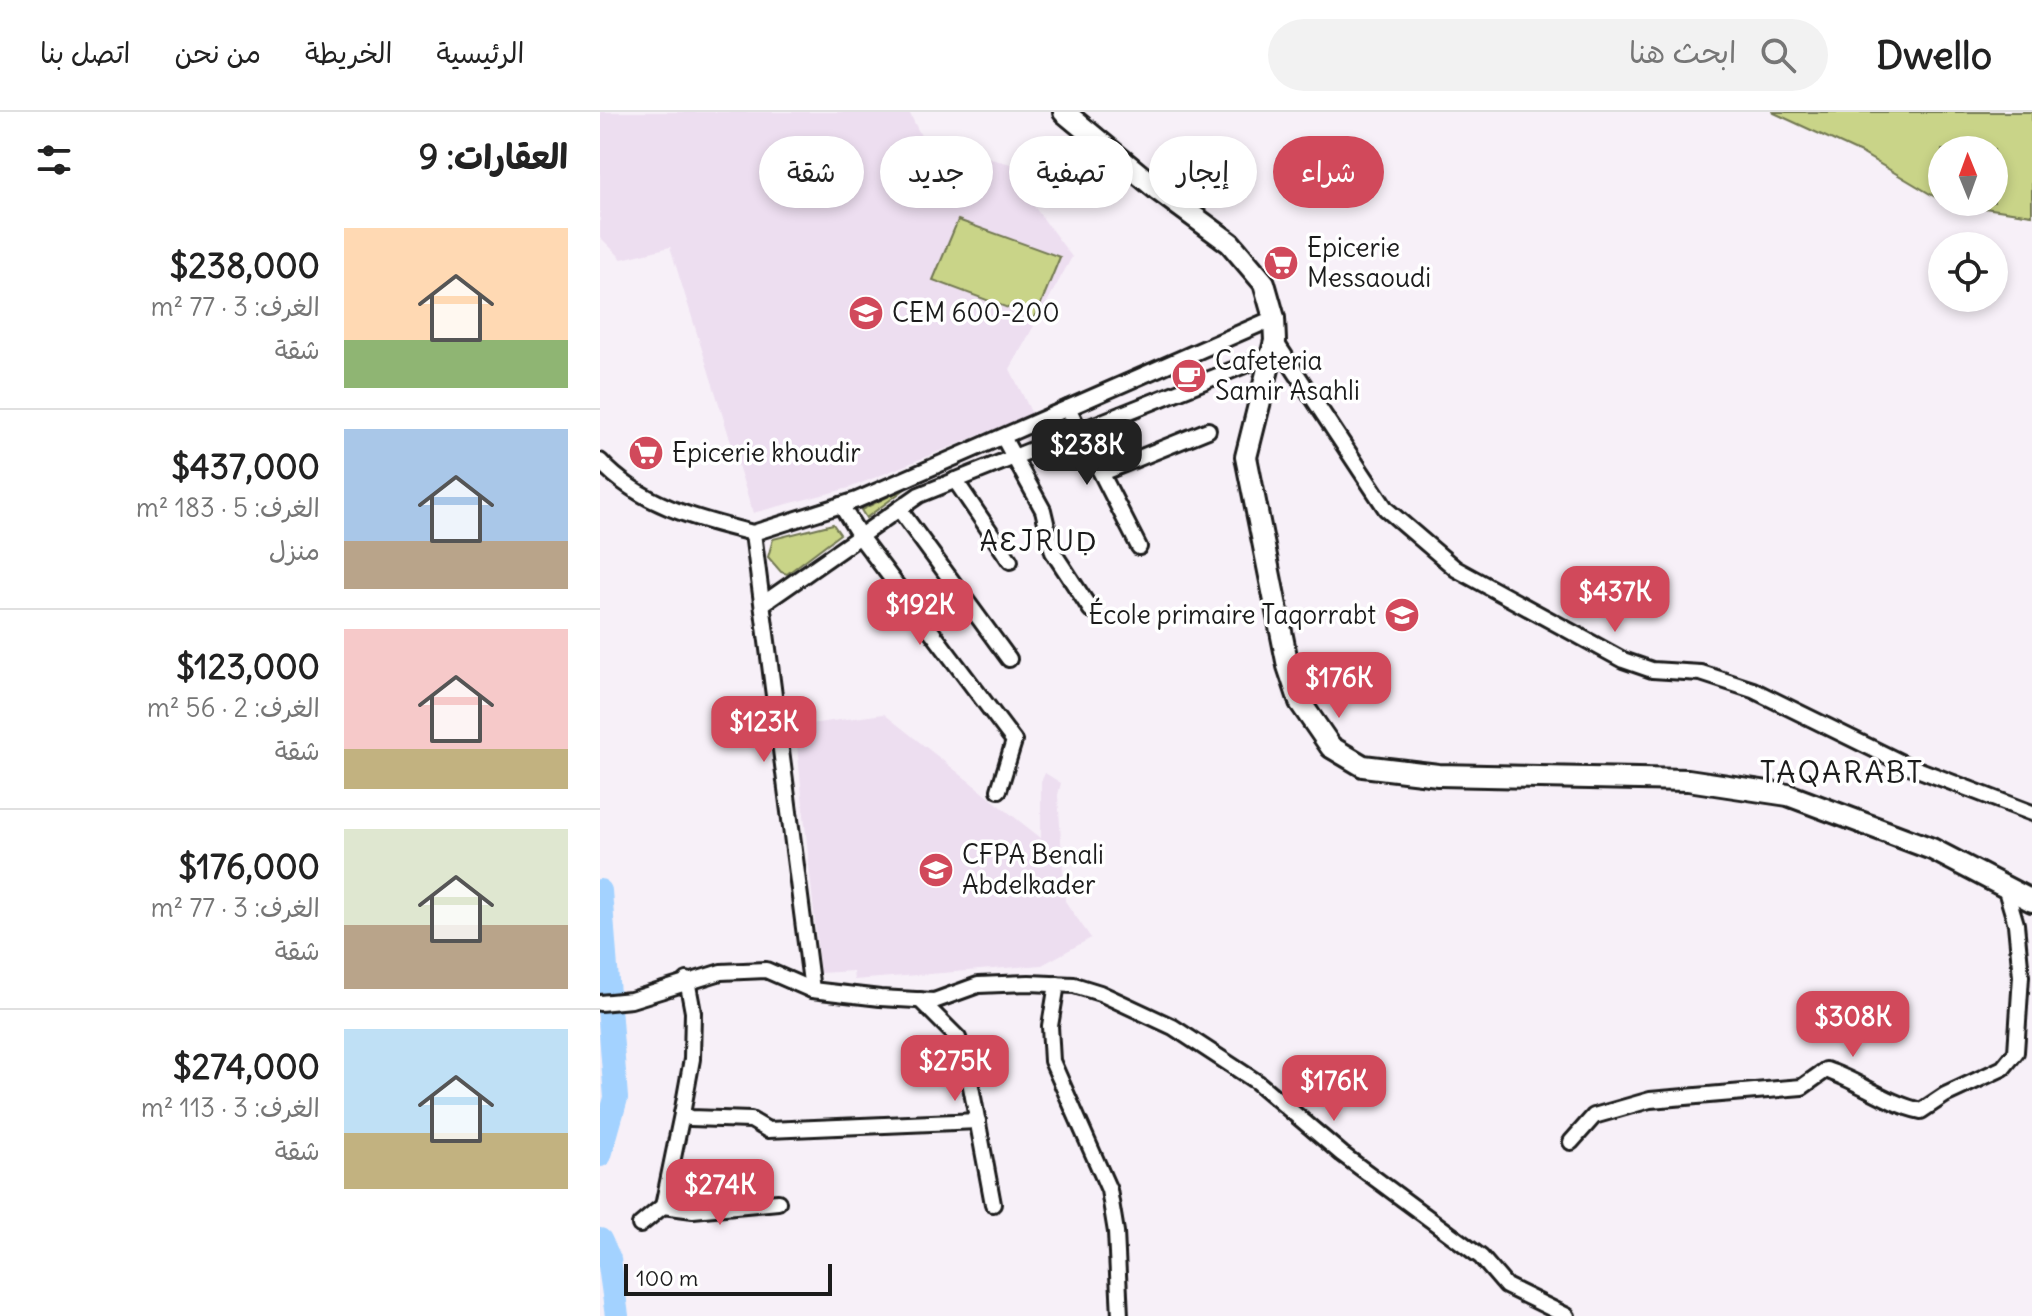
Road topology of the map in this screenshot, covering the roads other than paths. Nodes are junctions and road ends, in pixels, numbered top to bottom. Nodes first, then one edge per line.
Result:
1 (1064, 112) edge
2 (1274, 318) junction
3 (1273, 348) junction
4 (1068, 408) junction
5 (1081, 429) junction
6 (1208, 430) dead end
7 (1003, 437) junction
8 (1014, 456) junction
9 (600, 461) edge
10 (1102, 473) junction
11 (955, 480) junction
12 (841, 505) junction
13 (899, 509) junction
14 (753, 533) junction
15 (861, 538) junction
16 (1139, 547) dead end
17 (1010, 561) dead end
18 (764, 603) junction
19 (1091, 610) dead end
20 (1009, 659) dead end
21 (999, 790) dead end
22 (2032, 813) edge
23 (2005, 887) junction
24 (2032, 901) edge
25 (687, 980) junction
26 (1057, 984) junction
27 (812, 990) junction
28 (920, 1000) junction
29 (600, 1003) edge
30 (682, 1114) junction
31 (978, 1121) junction
32 (1571, 1142) dead end
33 (778, 1202) dead end
34 (993, 1204) dead end
35 (663, 1206) junction
36 (640, 1225) dead end
37 (1120, 1316) edge
38 (1567, 1316) edge

1 - 2 main road
2 - 3 main road
2 - 4 street
3 - 5 street
3 - 22 street
3 - 23 main road
4 - 5 street
4 - 7 street
5 - 8 street
5 - 10 street
6 - 10 street
7 - 8 street
7 - 12 street
8 - 11 street
8 - 19 street
9 - 14 street
10 - 16 street
11 - 13 street
11 - 17 street
12 - 14 street
12 - 15 street
13 - 15 street
13 - 20 street
14 - 18 street
15 - 18 street
15 - 21 street
18 - 27 street
23 - 24 main road
23 - 32 street
25 - 27 street
25 - 29 street
25 - 30 street
26 - 28 street
26 - 37 street
26 - 38 street
27 - 28 street
28 - 31 street
30 - 31 street
30 - 35 street
31 - 34 street
33 - 35 street
35 - 36 street

